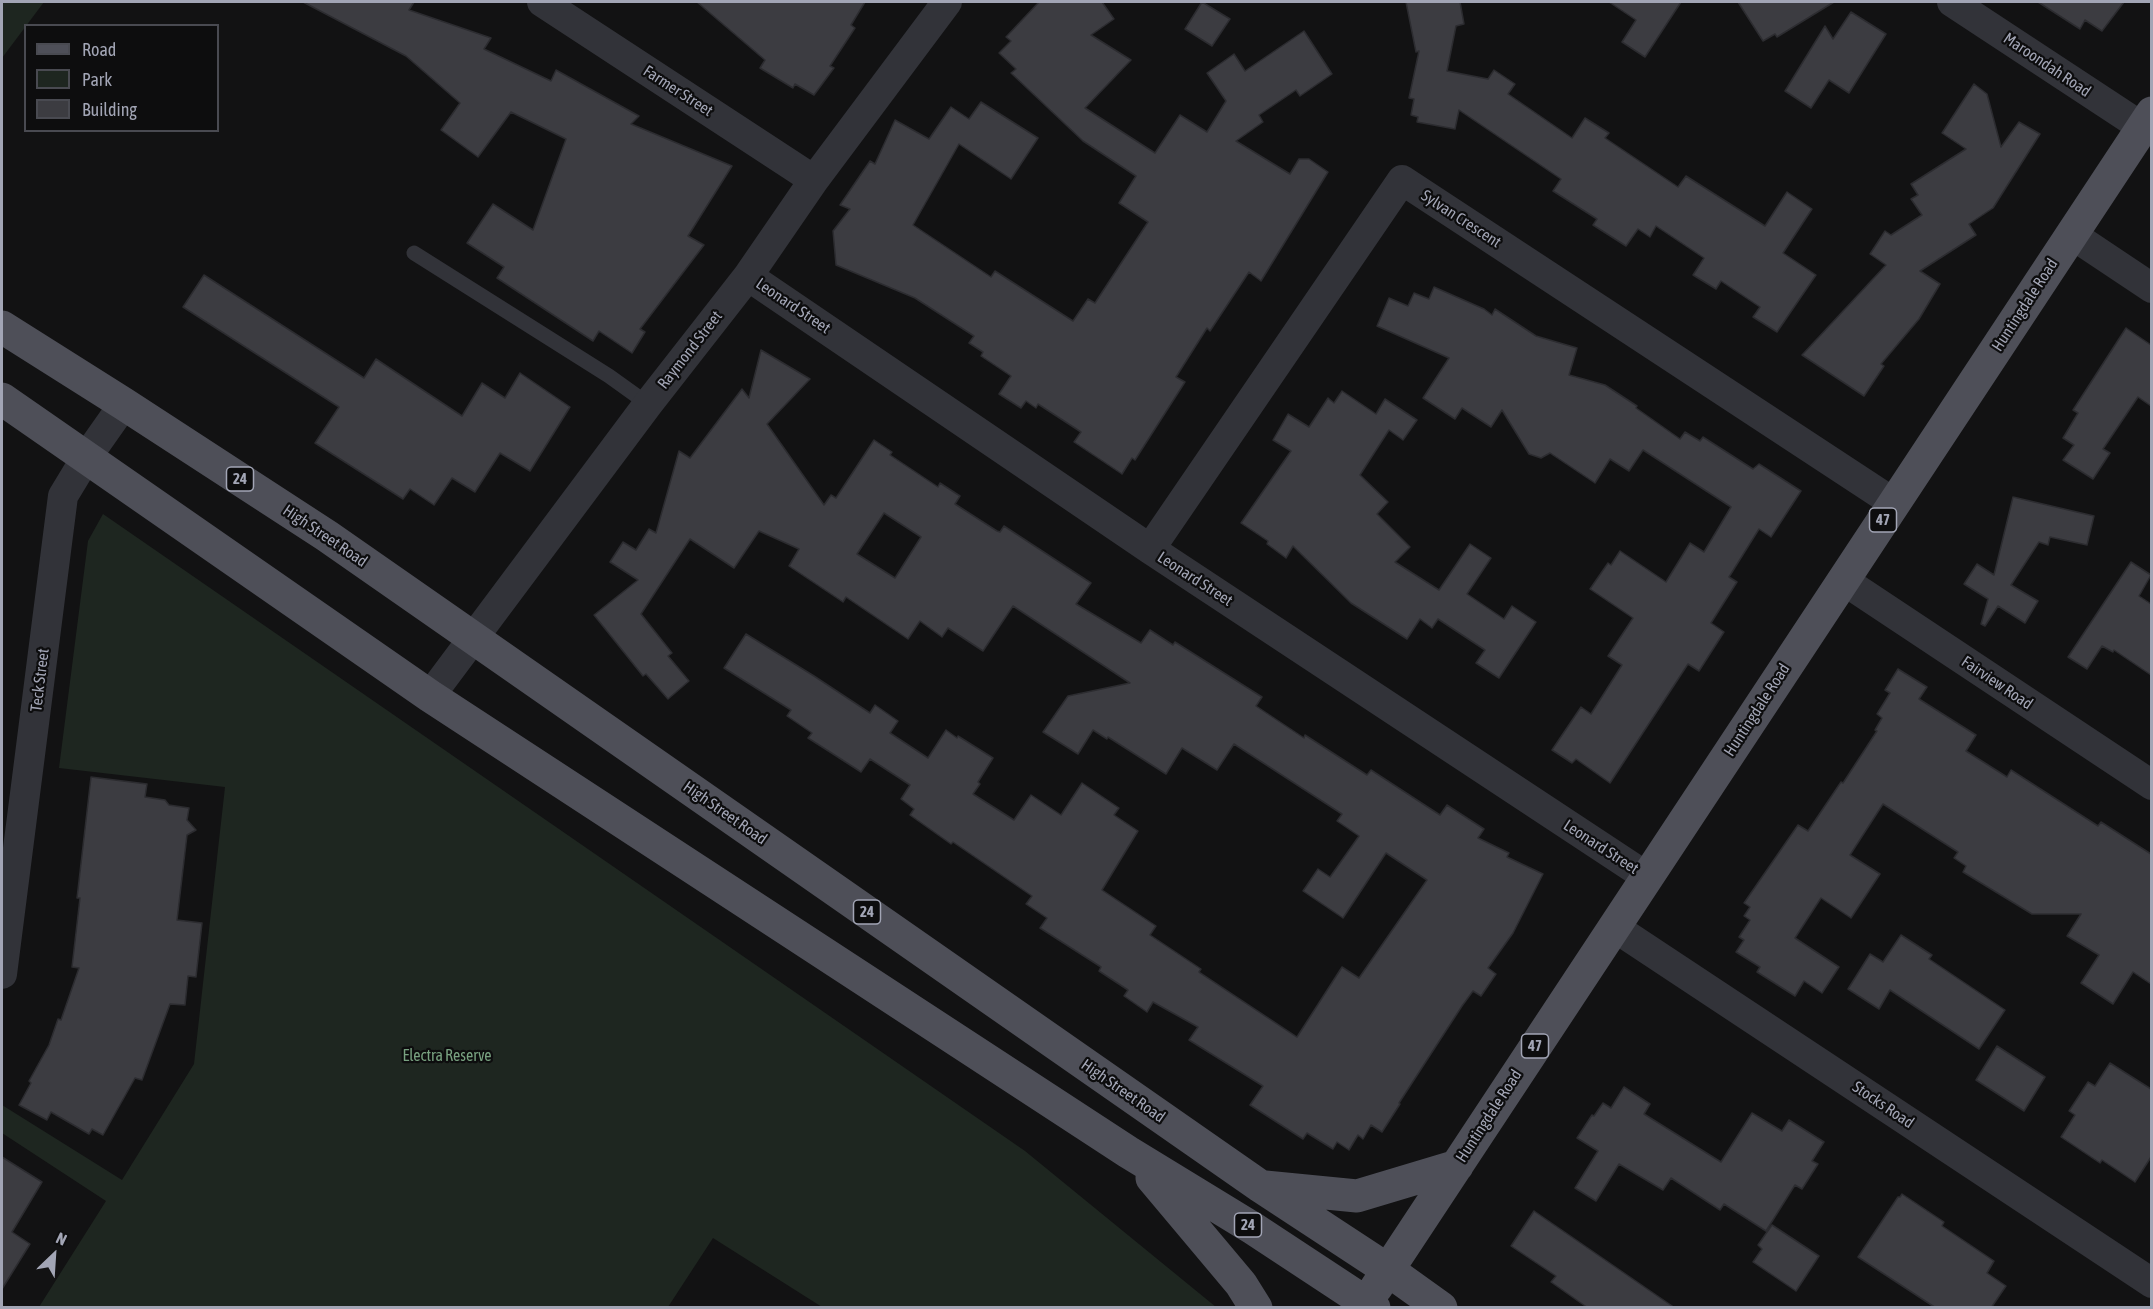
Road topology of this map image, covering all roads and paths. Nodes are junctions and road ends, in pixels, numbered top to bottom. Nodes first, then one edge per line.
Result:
1 (542, 2) edge
2 (947, 2) edge
3 (1952, 2) edge
4 (2147, 120) edge
5 (814, 180) junction
6 (2071, 234) junction
7 (414, 253) dead end
8 (748, 276) junction
9 (2151, 288) edge
10 (2, 327) edge
11 (2, 399) edge
12 (124, 404) junction
13 (648, 404) junction
14 (86, 458) junction
15 (1894, 503) junction
16 (1150, 549) junction
17 (1843, 580) junction
18 (475, 637) junction
19 (430, 696) junction
20 (2151, 785) edge
21 (1647, 877) junction
22 (1614, 927) junction
23 (2, 974) edge
24 (1128, 1152) junction
25 (1456, 1166) junction
26 (1260, 1186) junction
27 (1388, 1270) junction
28 (2151, 1283) edge
29 (1367, 1306) edge
30 (1256, 1308) edge
31 (1441, 1308) edge

1 - 5 street, Farmer Street
2 - 5 street, Raymond Street
3 - 4 street, Maroondah Road
4 - 6 main road, Huntingdale Road / 47
5 - 8 street, Raymond Street
6 - 9 street
6 - 15 main road, Huntingdale Road / 47
7 - 13 lane
8 - 13 street, Raymond Street
8 - 16 street, Leonard Street
10 - 12 main road, High Street Road / 24
11 - 14 main road, 24
12 - 14 street, Teck Street
12 - 18 main road, High Street Road / 24
13 - 18 street, Raymond Street
14 - 19 main road, 24
14 - 23 street, Teck Street
15 - 16 street, Sylvan Crescent
15 - 17 main road, Huntingdale Road / 47
16 - 21 street, Leonard Street
17 - 20 street, Fairview Road
17 - 21 main road, Huntingdale Road / 47
18 - 19 street, Raymond Street
18 - 26 main road, High Street Road / 24
19 - 24 main road, 24
21 - 22 main road, Huntingdale Road / 47
22 - 25 main road, Huntingdale Road / 47
22 - 28 street, Stocks Road
24 - 29 main road, 24
24 - 30 main road
25 - 26 main road
25 - 27 main road, Huntingdale Road / 47
26 - 27 main road, High Street Road / 24
27 - 29 main road, Huntingdale Road / 47
27 - 31 main road, High Street Road / 24

